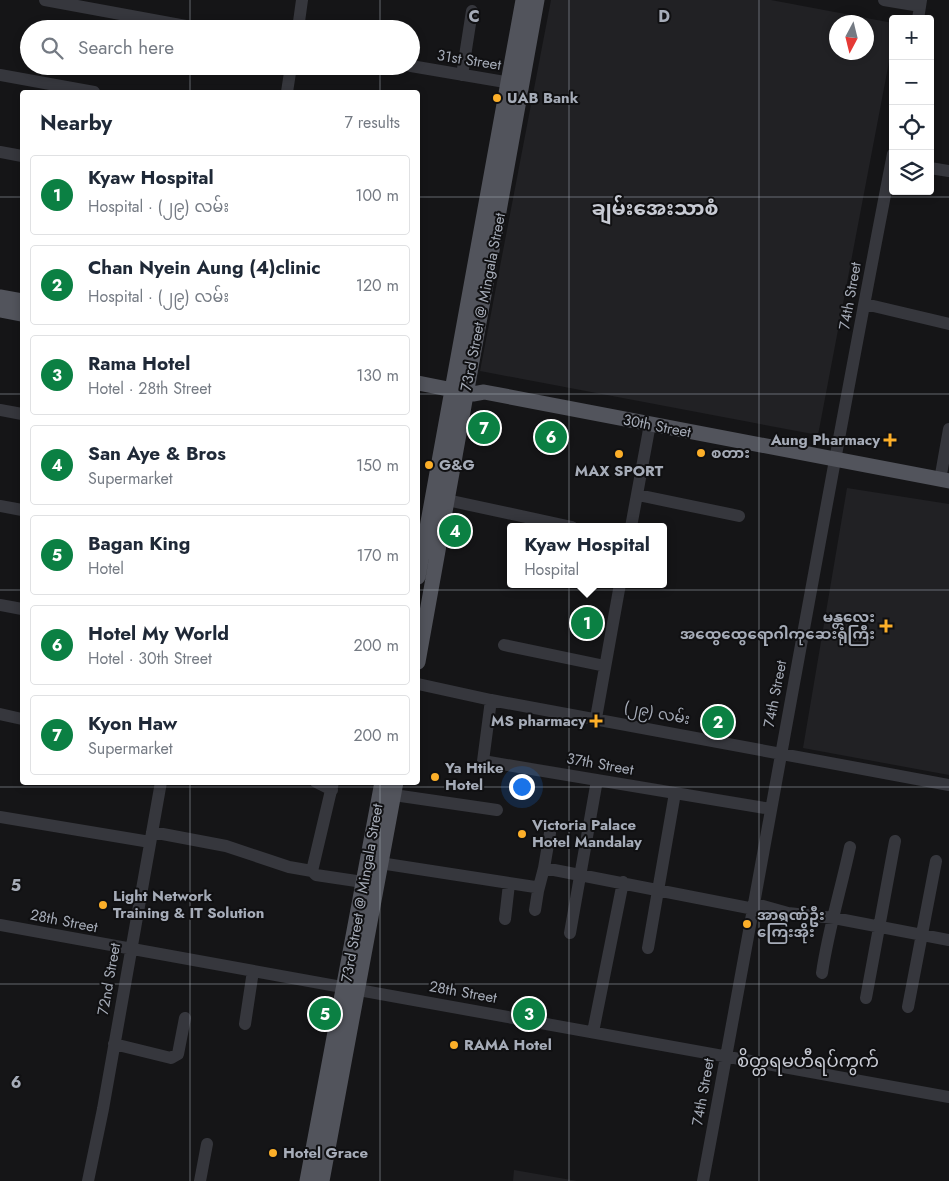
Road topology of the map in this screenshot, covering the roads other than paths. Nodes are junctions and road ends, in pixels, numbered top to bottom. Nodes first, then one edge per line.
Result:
1 (45, 0) edge
2 (302, 0) edge
3 (523, 0) edge
4 (537, 0) edge
5 (884, 0) edge
6 (921, 3) edge
7 (472, 11) dead end
8 (153, 20) edge
9 (299, 20) edge
10 (420, 68) edge
11 (0, 75) edge
12 (290, 75) edge
13 (462, 75) junction
14 (515, 83) junction
15 (83, 90) edge
16 (287, 90) edge
17 (0, 152) edge
18 (20, 156) edge
19 (934, 169) edge
20 (949, 171) edge
21 (889, 174) edge
22 (0, 297) edge
23 (20, 301) edge
24 (865, 304) junction
25 (0, 310) edge
26 (20, 314) edge
27 (949, 324) edge
28 (420, 375) edge
29 (420, 383) edge
30 (459, 387) junction
31 (0, 410) edge
32 (20, 414) edge
33 (650, 424) junction
34 (949, 429) edge
35 (836, 460) junction
36 (945, 481) edge
37 (638, 495) junction
38 (447, 500) junction
39 (0, 506) edge
40 (20, 510) edge
41 (739, 516) dead end
42 (553, 523) edge
43 (632, 523) edge
44 (420, 568) edge
45 (619, 588) edge
46 (0, 605) edge
47 (20, 610) edge
48 (504, 645) dead end
49 (420, 651) edge
50 (605, 666) junction
51 (420, 684) edge
52 (491, 700) junction
53 (0, 714) edge
54 (596, 718) junction
55 (20, 719) edge
56 (780, 753) junction
57 (597, 780) junction
58 (160, 785) edge
59 (381, 785) edge
60 (949, 785) edge
61 (332, 786) edge
62 (395, 789) edge
63 (675, 793) junction
64 (771, 809) junction
65 (497, 810) dead end
66 (0, 817) edge
67 (550, 833) dead end
68 (151, 837) junction
69 (895, 841) dead end
70 (850, 847) dead end
71 (936, 861) dead end
72 (380, 863) junction
73 (544, 868) junction
74 (312, 871) junction
75 (581, 874) junction
76 (363, 882) junction
77 (624, 882) junction
78 (509, 884) junction
79 (538, 891) junction
80 (658, 892) junction
81 (755, 906) junction
82 (535, 910) dead end
83 (834, 918) junction
84 (505, 919) dead end
85 (0, 925) edge
86 (879, 926) junction
87 (570, 933) dead end
88 (921, 934) junction
89 (949, 940) edge
90 (648, 948) dead end
91 (130, 950) junction
92 (253, 972) junction
93 (822, 973) dead end
94 (352, 989) junction
95 (866, 998) dead end
96 (908, 1007) dead end
97 (184, 1018) dead end
98 (245, 1024) dead end
99 (594, 1032) junction
100 (114, 1044) junction
101 (726, 1056) junction
102 (949, 1097) edge
103 (207, 1144) dead end
104 (88, 1181) edge
105 (200, 1181) edge
106 (307, 1181) edge
107 (322, 1181) edge
108 (703, 1181) edge

1 - 8 street
2 - 9 street
3 - 14 main road, 73rd Street @ Mingala Street
4 - 14 main road, 73rd Street @ Mingala Street
5 - 6 street
7 - 13 street
10 - 13 street, 31st Street
11 - 15 street
12 - 16 street
13 - 14 street, 31st Street
14 - 30 main road, 73rd Street @ Mingala Street
17 - 18 street
19 - 20 street
21 - 24 street, 74th Street
22 - 23 main road
24 - 27 street
24 - 35 street, 74th Street
25 - 26 main road
28 - 30 main road, 30th Street
29 - 30 main road, 30th Street
30 - 33 main road, 30th Street
30 - 38 main road, 73rd Street @ Mingala Street
30 - 44 main road, 73rd Street @ Mingala Street
31 - 32 street
33 - 35 main road, 30th Street
33 - 37 street
34 - 36 street
35 - 36 main road, 30th Street
35 - 56 street, 74th Street
37 - 41 street
37 - 43 street
38 - 42 street
38 - 49 main road, 73rd Street @ Mingala Street
39 - 40 street
45 - 50 street
46 - 47 street
48 - 50 street
50 - 54 street
51 - 52 street, (၂၉) လမ်း
52 - 54 street, (၂၉) လမ်း
52 - 57 street, 37th Street
53 - 55 street
54 - 56 street, (၂၉) လမ်း
56 - 60 street, (၂၉) လမ်း
56 - 64 street, 74th Street
57 - 63 street, 37th Street
57 - 75 street
58 - 68 street, 72nd Street
59 - 76 main road, 73rd Street @ Mingala Street
61 - 74 street
62 - 65 street
62 - 72 main road, 73rd Street @ Mingala Street
63 - 64 street, 37th Street
63 - 80 street
64 - 81 street, 74th Street
66 - 68 street
67 - 73 street
68 - 74 street
68 - 91 street, 72nd Street
69 - 86 street
70 - 83 street
71 - 88 street
72 - 78 street
72 - 94 main road, 73rd Street @ Mingala Street
73 - 75 street
73 - 79 street
74 - 76 street
75 - 77 street
75 - 87 street
76 - 94 main road, 73rd Street @ Mingala Street
77 - 80 street
77 - 99 street
78 - 79 street
78 - 84 street
79 - 82 street
80 - 81 street
80 - 90 street
81 - 83 street
81 - 101 street, 74th Street
83 - 86 street
83 - 93 street
85 - 91 street, 28th Street
86 - 88 street
86 - 95 street
88 - 89 street
88 - 96 street
91 - 92 street, 28th Street
91 - 100 street, 72nd Street
92 - 94 street, 28th Street
92 - 98 street
94 - 99 street, 28th Street
94 - 106 main road, 73rd Street @ Mingala Street
94 - 107 main road, 73rd Street @ Mingala Street
97 - 100 street
99 - 101 street, 28th Street
100 - 104 street, 72nd Street
101 - 102 street, 28th Street
101 - 108 street, 74th Street
103 - 105 street

